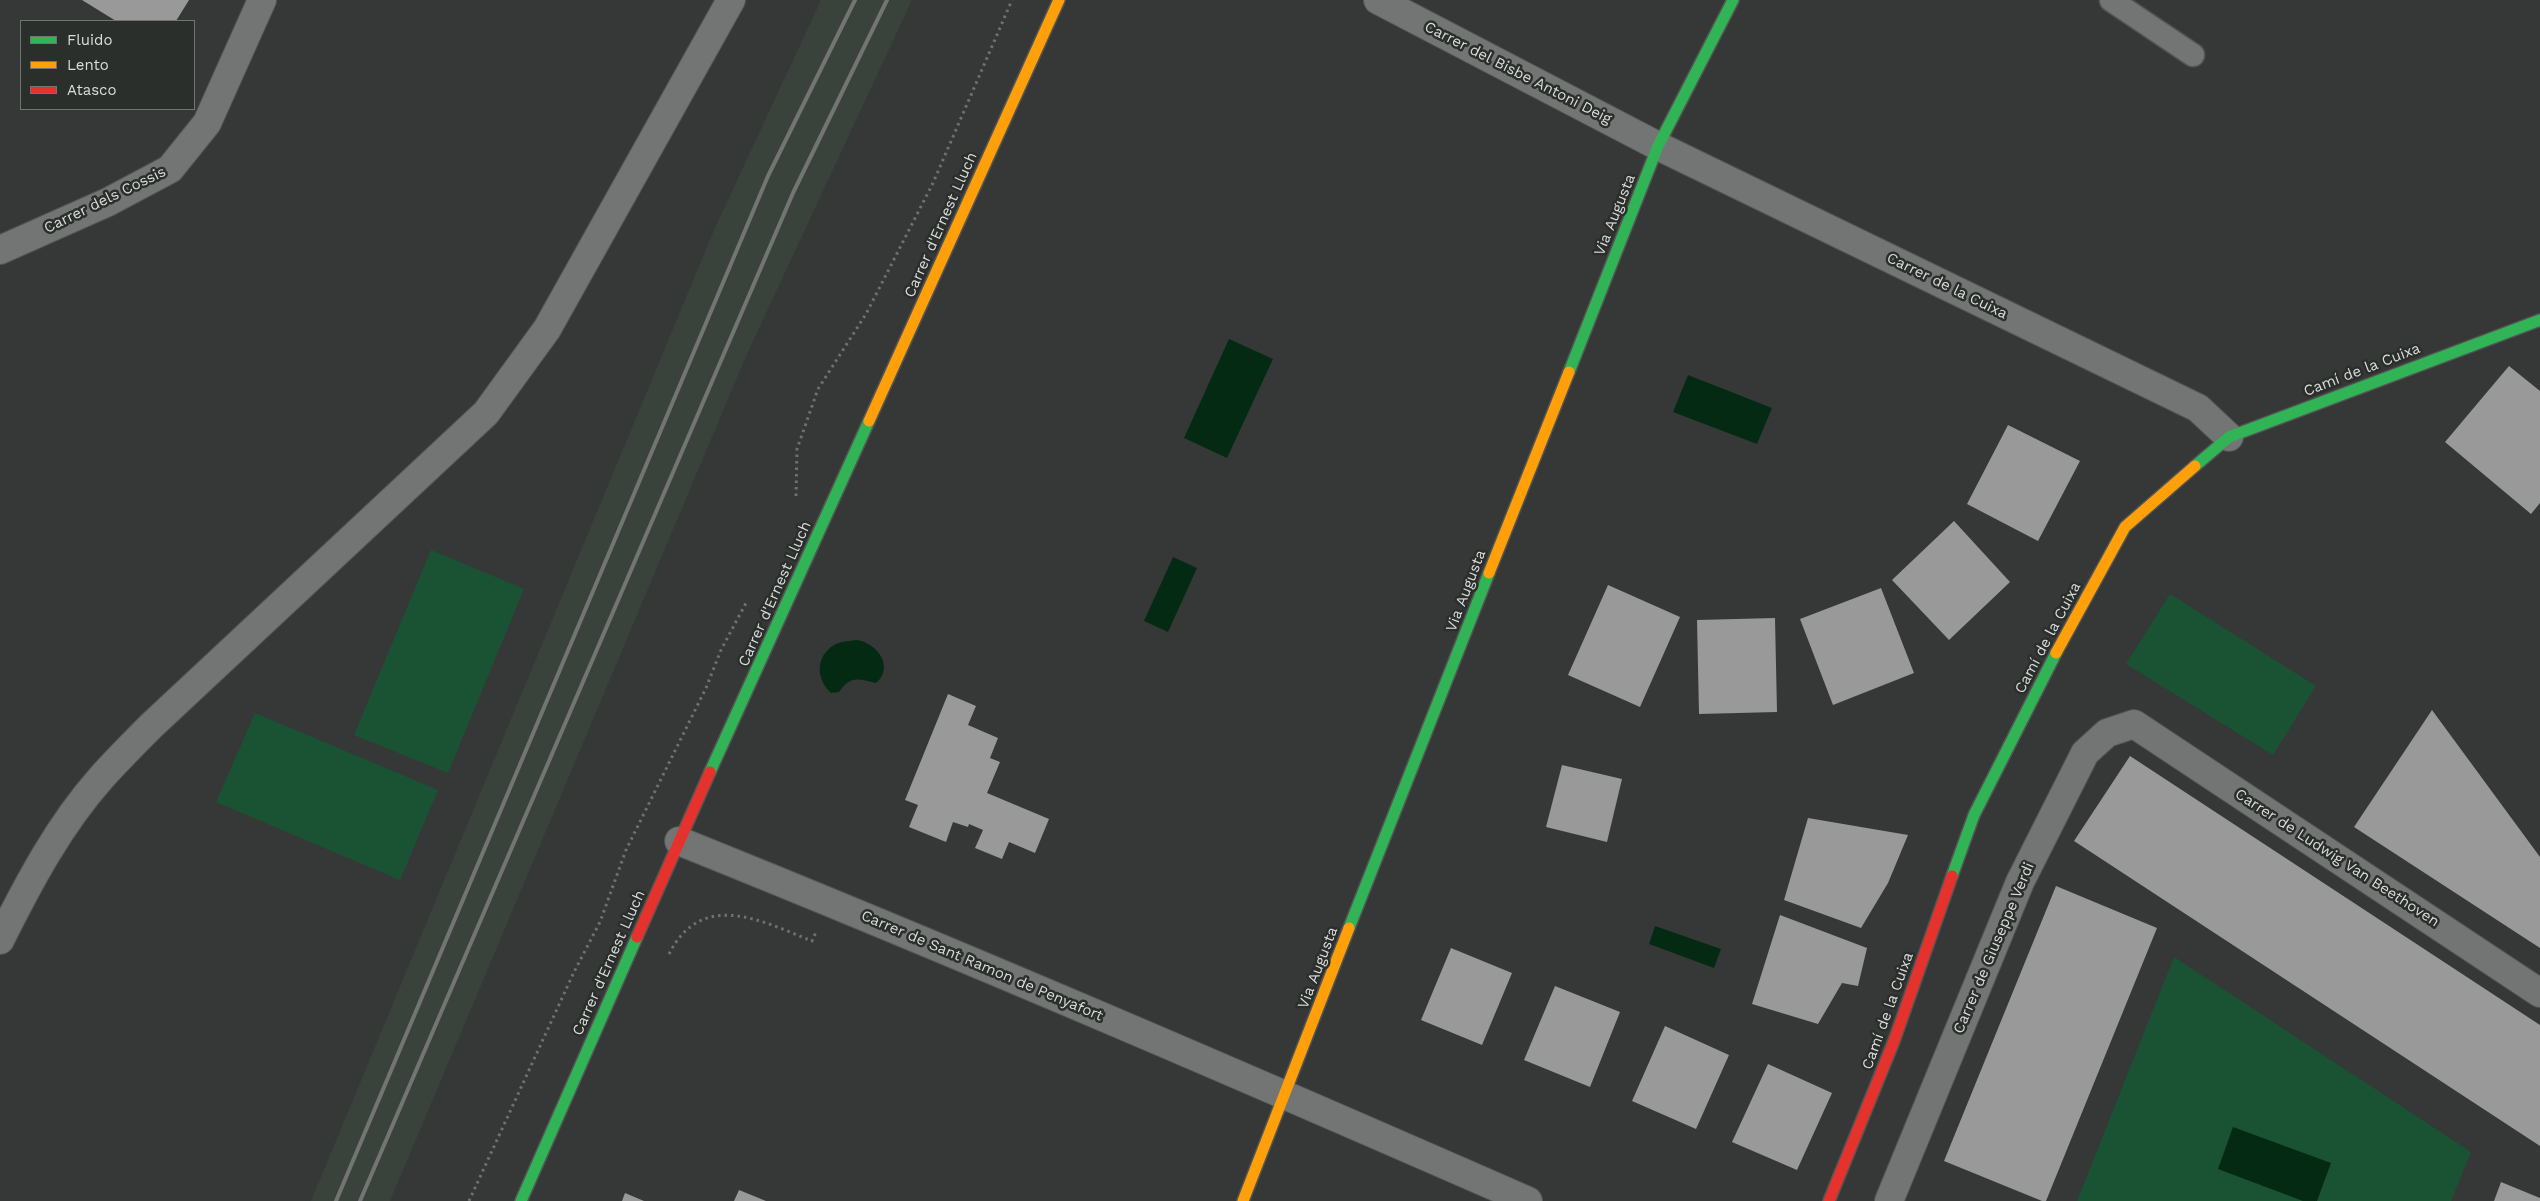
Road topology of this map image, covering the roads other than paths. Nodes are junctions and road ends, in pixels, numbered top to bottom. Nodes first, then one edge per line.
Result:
1 (262, 0) edge
2 (731, 0) edge
3 (1059, 0) edge
4 (1378, 0) edge
5 (1733, 0) edge
6 (2111, 0) edge
7 (2193, 55) dead end
8 (1658, 146) junction
9 (0, 250) edge
10 (2540, 320) edge
11 (2229, 437) junction
12 (2134, 724) joint
13 (680, 841) junction
14 (0, 940) edge
15 (2540, 992) edge
16 (1283, 1094) junction
17 (520, 1201) edge
18 (1243, 1201) edge
19 (1528, 1201) edge
20 (1829, 1201) edge
21 (1889, 1201) edge

1 - 9 street, Carrer dels Cossis
2 - 14 street
3 - 13 street, Carrer d'Ernest Lluch
4 - 8 street, Carrer del Bisbe Antoni Deig
5 - 8 street, Via Augusta
6 - 7 lane
8 - 11 street, Carrer de la Cuixa
8 - 16 street, Via Augusta
10 - 11 street, Camí de la Cuixa
11 - 20 street, Camí de la Cuixa
12 - 15 street, Carrer de Ludwig Van Beethoven
12 - 21 street, Carrer de Giuseppe Verdi
13 - 16 street, Carrer de Sant Ramon de Penyafort
13 - 17 street, Carrer d'Ernest Lluch
16 - 18 street, Via Augusta
16 - 19 street, Carrer de Sant Ramon de Penyafort

